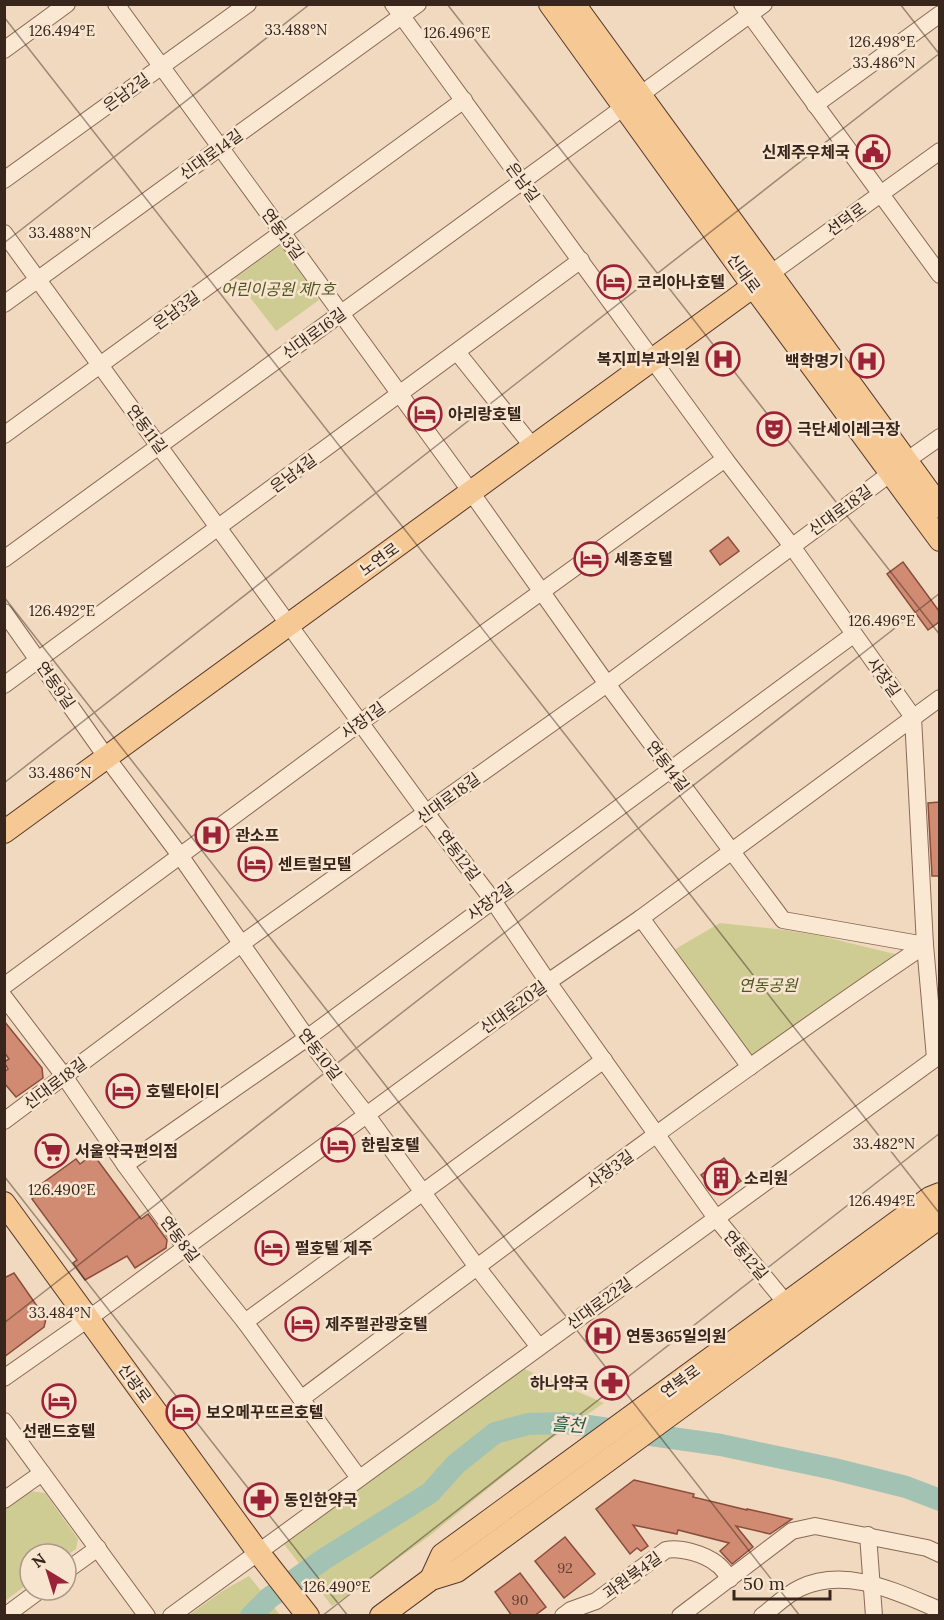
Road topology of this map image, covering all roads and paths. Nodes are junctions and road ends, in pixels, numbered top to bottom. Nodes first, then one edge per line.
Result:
1 (67, 4) edge
2 (116, 4) edge
3 (248, 4) edge
4 (418, 4) edge
5 (550, 4) edge
6 (574, 4) edge
7 (764, 4) edge
8 (398, 10) edge
9 (746, 10) edge
10 (939, 14) edge
11 (4, 50) edge
12 (162, 67) junction
13 (464, 100) junction
14 (632, 101) junction
15 (815, 105) junction
16 (220, 147) junction
17 (939, 151) edge
18 (4, 180) edge
19 (523, 181) junction
20 (881, 194) junction
21 (4, 233) edge
22 (282, 233) junction
23 (581, 260) junction
24 (939, 275) edge
25 (38, 279) junction
26 (762, 280) junction
27 (4, 304) edge
28 (341, 314) junction
29 (457, 352) junction
30 (654, 359) junction
31 (100, 365) junction
32 (399, 394) junction
33 (4, 435) edge
34 (939, 437) edge
35 (159, 446) junction
36 (533, 447) junction
37 (725, 459) junction
38 (898, 467) junction
39 (471, 492) junction
40 (939, 507) edge
41 (218, 528) junction
42 (939, 540) edge
43 (791, 545) junction
44 (4, 559) edge
45 (541, 592) junction
46 (4, 612) edge
47 (289, 625) junction
48 (853, 635) junction
49 (38, 660) junction
50 (607, 684) junction
51 (4, 685) edge
52 (939, 698) edge
53 (913, 717) junction
54 (361, 722) junction
55 (107, 758) junction
56 (671, 770) junction
57 (427, 814) junction
58 (4, 832) edge
59 (731, 851) junction
60 (179, 854) junction
61 (492, 899) junction
62 (642, 918) junction
63 (241, 944) junction
64 (925, 945) junction
65 (548, 982) junction
66 (4, 986) edge
67 (4, 997) edge
68 (307, 1038) junction
69 (937, 1057) edge
70 (604, 1060) junction
71 (750, 1067) junction
72 (64, 1076) junction
73 (366, 1114) junction
74 (4, 1121) edge
75 (657, 1134) junction
76 (125, 1165) junction
77 (423, 1192) junction
78 (939, 1194) edge
79 (4, 1203) edge
80 (939, 1217) edge
81 (716, 1218) junction
82 (185, 1247) junction
83 (477, 1267) junction
84 (786, 1303) junction
85 (88, 1319) junction
86 (245, 1322) junction
87 (539, 1347) junction
88 (4, 1377) edge
89 (301, 1399) junction
90 (4, 1421) edge
91 (42, 1473) junction
92 (359, 1478) junction
93 (4, 1500) edge
94 (868, 1535) junction
95 (98, 1548) junction
96 (939, 1554) edge
97 (262, 1557) junction
98 (78, 1562) edge
99 (432, 1579) junction
100 (730, 1579) junction
101 (872, 1584) junction
102 (24, 1602) edge
103 (937, 1611) edge
104 (5, 1616) edge
105 (147, 1616) edge
106 (171, 1616) edge
107 (308, 1616) edge
108 (381, 1616) edge
109 (563, 1616) edge
110 (680, 1616) edge
111 (762, 1616) edge
112 (874, 1616) edge

1 - 11 street
2 - 12 street, 연동13길
3 - 12 street, 은남2길
4 - 8 street, 신대로14길
5 - 14 main road, 신대로
6 - 14 main road, 신대로
7 - 9 street, 신대로16길
8 - 13 street, 은남길
8 - 16 street, 신대로14길
9 - 14 street, 신대로16길
9 - 15 street
10 - 15 street
12 - 16 street, 연동13길
12 - 18 street, 은남2길
13 - 19 street, 은남길
13 - 22 street, 은남3길
14 - 19 street, 신대로16길
14 - 26 main road, 신대로
15 - 20 street
16 - 22 street, 연동13길
16 - 25 street, 신대로14길
17 - 20 street, 선덕로
19 - 23 street, 은남길
19 - 28 street, 신대로16길
20 - 24 street
20 - 26 street, 선덕로
21 - 25 street, 연동11길
22 - 28 street, 연동13길
22 - 31 street, 은남3길
23 - 29 street, 은남4길
23 - 30 street, 은남길
25 - 27 street, 신대로14길
25 - 31 street, 연동11길
26 - 30 main road, 노연로
26 - 38 main road, 신대로
28 - 32 street, 연동13길
28 - 35 street, 신대로16길
29 - 32 street, 은남4길
29 - 36 street
30 - 36 main road, 노연로
30 - 37 street, 사장길
31 - 33 street, 은남3길
31 - 35 street, 연동11길
32 - 39 street, 연동13길
32 - 41 street, 은남4길
34 - 38 street, 신대로18길
35 - 41 street, 연동11길
35 - 44 street, 신대로16길
36 - 39 main road, 노연로
37 - 43 street, 사장길
37 - 45 street, 사장1길
38 - 40 main road, 신대로
38 - 42 main road, 신대로
38 - 43 street, 신대로18길
39 - 45 street, 연동14길
39 - 47 main road, 노연로
41 - 47 street, 연동11길
41 - 49 street, 은남4길
43 - 48 street, 사장길
43 - 50 street, 신대로18길
45 - 50 street, 연동14길
45 - 54 street, 사장1길
46 - 49 street, 연동9길
47 - 54 street, 연동12길
47 - 55 main road, 노연로
48 - 53 street, 사장길
48 - 56 street, 사장2길
49 - 51 street, 은남4길
49 - 55 street, 연동9길
50 - 56 street, 연동14길
50 - 57 street, 신대로18길
52 - 53 street, 신대로20길
53 - 59 street, 신대로20길
53 - 64 street
54 - 57 street, 연동12길
54 - 60 street, 사장1길
55 - 58 main road, 노연로
55 - 60 street, 연동10길
56 - 59 street, 연동14길
56 - 61 street, 사장2길
57 - 61 street, 연동12길
57 - 63 street, 신대로18길
59 - 62 street, 신대로20길
59 - 64 street, 연동14길
60 - 63 street, 연동10길
60 - 66 street, 사장1길
61 - 65 street, 연동12길
61 - 68 street, 사장2길
62 - 65 street, 신대로20길
62 - 71 street
63 - 68 street, 연동10길
63 - 72 street, 신대로18길
64 - 69 street
64 - 71 street, 사장3길
65 - 70 street, 연동12길
65 - 73 street, 신대로20길
67 - 72 street, 연동8길
68 - 73 street, 연동10길
68 - 76 street, 사장2길
69 - 81 street, 신대로22길
70 - 75 street, 연동12길
70 - 77 street
71 - 75 street, 사장3길
72 - 74 street, 신대로18길
72 - 76 street, 연동8길
73 - 77 street, 연동10길
73 - 82 street, 신대로20길
75 - 81 street, 연동12길
75 - 83 street, 사장3길
76 - 82 street, 연동8길
77 - 83 street, 연동10길
77 - 86 street
78 - 84 main road, 연북로
79 - 85 main road, 신광로
80 - 99 main road, 연북로
81 - 84 street, 연동12길
81 - 87 street, 신대로22길
82 - 85 street, 신대로20길
82 - 86 street, 연동8길
83 - 87 street, 연동10길
83 - 89 street, 사장3길
84 - 99 main road, 연북로
85 - 88 street, 신대로20길
85 - 97 main road, 신광로
86 - 89 street, 연동8길
87 - 92 street, 신대로22길
89 - 92 street, 연동8길
90 - 91 street
91 - 93 street
91 - 95 street
92 - 97 street, 신대로22길
94 - 96 street
94 - 100 street
94 - 101 street
95 - 98 street
95 - 105 street
97 - 106 street, 신대로22길
97 - 107 main road, 신광로
99 - 108 main road, 연북로
100 - 109 street, 과원북4길
100 - 110 street
101 - 103 street
101 - 111 street
101 - 112 street
102 - 104 street

